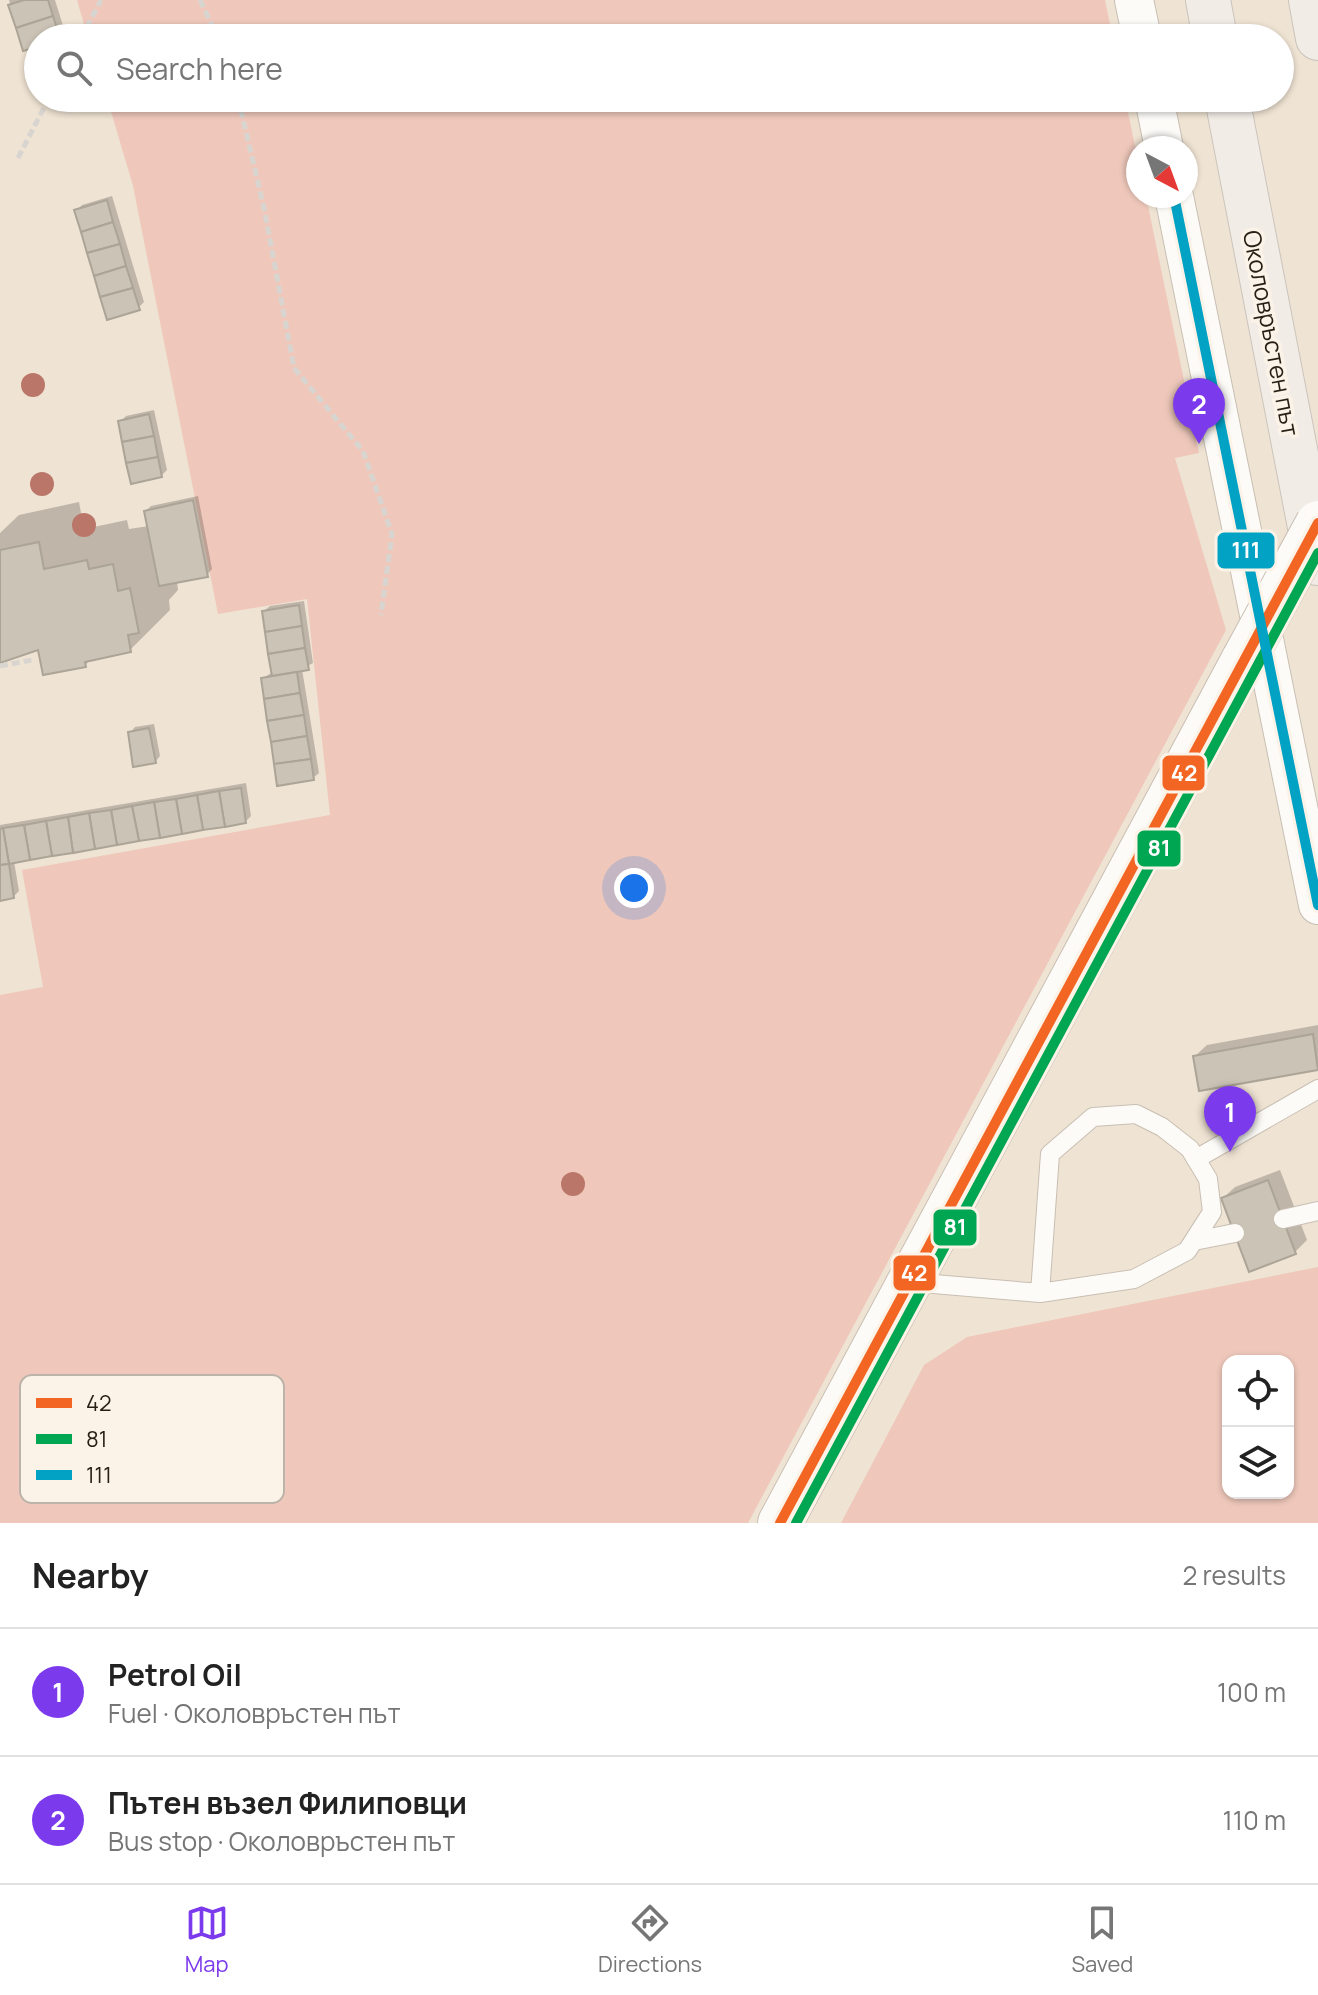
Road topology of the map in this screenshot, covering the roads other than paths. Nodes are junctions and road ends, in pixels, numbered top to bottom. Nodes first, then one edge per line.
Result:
1 (1134, 0) edge
2 (1208, 0) edge
3 (1311, 0) edge
4 (1139, 24) edge
5 (1212, 24) edge
6 (1318, 38) edge
7 (1157, 112) edge
8 (1230, 112) edge
9 (1162, 136) edge
10 (1176, 208) edge
11 (1317, 546) edge
12 (1318, 597) edge
13 (1318, 905) edge
14 (1318, 1089) edge
15 (1196, 1159) junction
16 (1318, 1211) edge
17 (1283, 1219) dead end
18 (1235, 1233) dead end
19 (1194, 1241) junction
20 (908, 1282) junction
21 (1040, 1293) junction
22 (780, 1523) edge

1 - 4 street
2 - 5 highway
3 - 6 highway
7 - 9 street
8 - 11 highway, Околовръстен път
10 - 13 street
11 - 12 highway, Околовръстен път
11 - 20 street, bridge
14 - 15 lane
15 - 19 lane
15 - 21 lane
16 - 17 lane
18 - 19 lane
19 - 21 lane
20 - 21 lane
20 - 22 street

